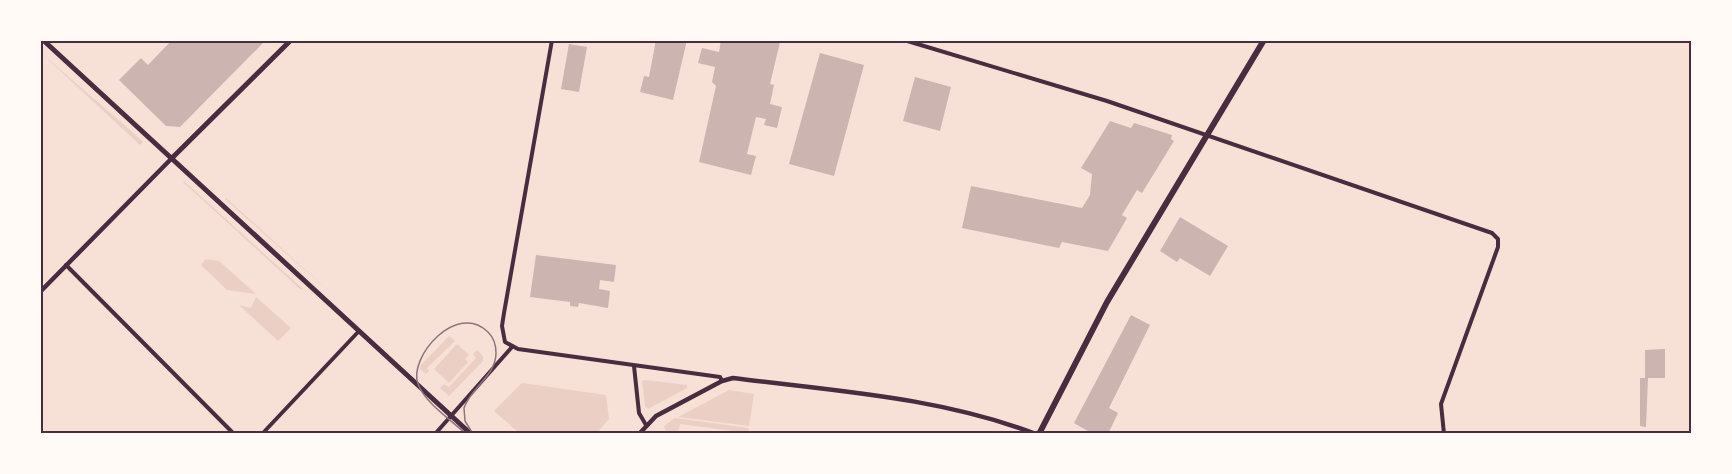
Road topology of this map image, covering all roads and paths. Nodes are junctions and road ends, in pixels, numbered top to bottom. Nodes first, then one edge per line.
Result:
1 (43, 40) edge
2 (291, 40) edge
3 (552, 40) edge
4 (904, 40) edge
5 (1264, 40) edge
6 (1207, 135) junction
7 (171, 159) junction
8 (66, 266) junction
9 (40, 292) edge
10 (359, 331) junction
11 (512, 347) junction
12 (634, 366) junction
13 (722, 381) junction
14 (450, 414) junction
15 (646, 425) junction
16 (234, 434) edge
17 (262, 434) edge
18 (435, 434) edge
19 (471, 434) edge
20 (639, 434) edge
21 (1038, 434) edge
22 (1444, 434) edge

1 - 7 main road
2 - 7 main road
3 - 11 street
4 - 6 street
5 - 6 main road
6 - 21 main road
6 - 22 street
7 - 8 street
7 - 10 main road
8 - 9 street
8 - 16 street
10 - 14 main road
10 - 17 street
11 - 12 street
11 - 14 street
12 - 13 street
12 - 15 street
13 - 15 street
13 - 21 street
14 - 18 street
14 - 19 main road
15 - 20 street

